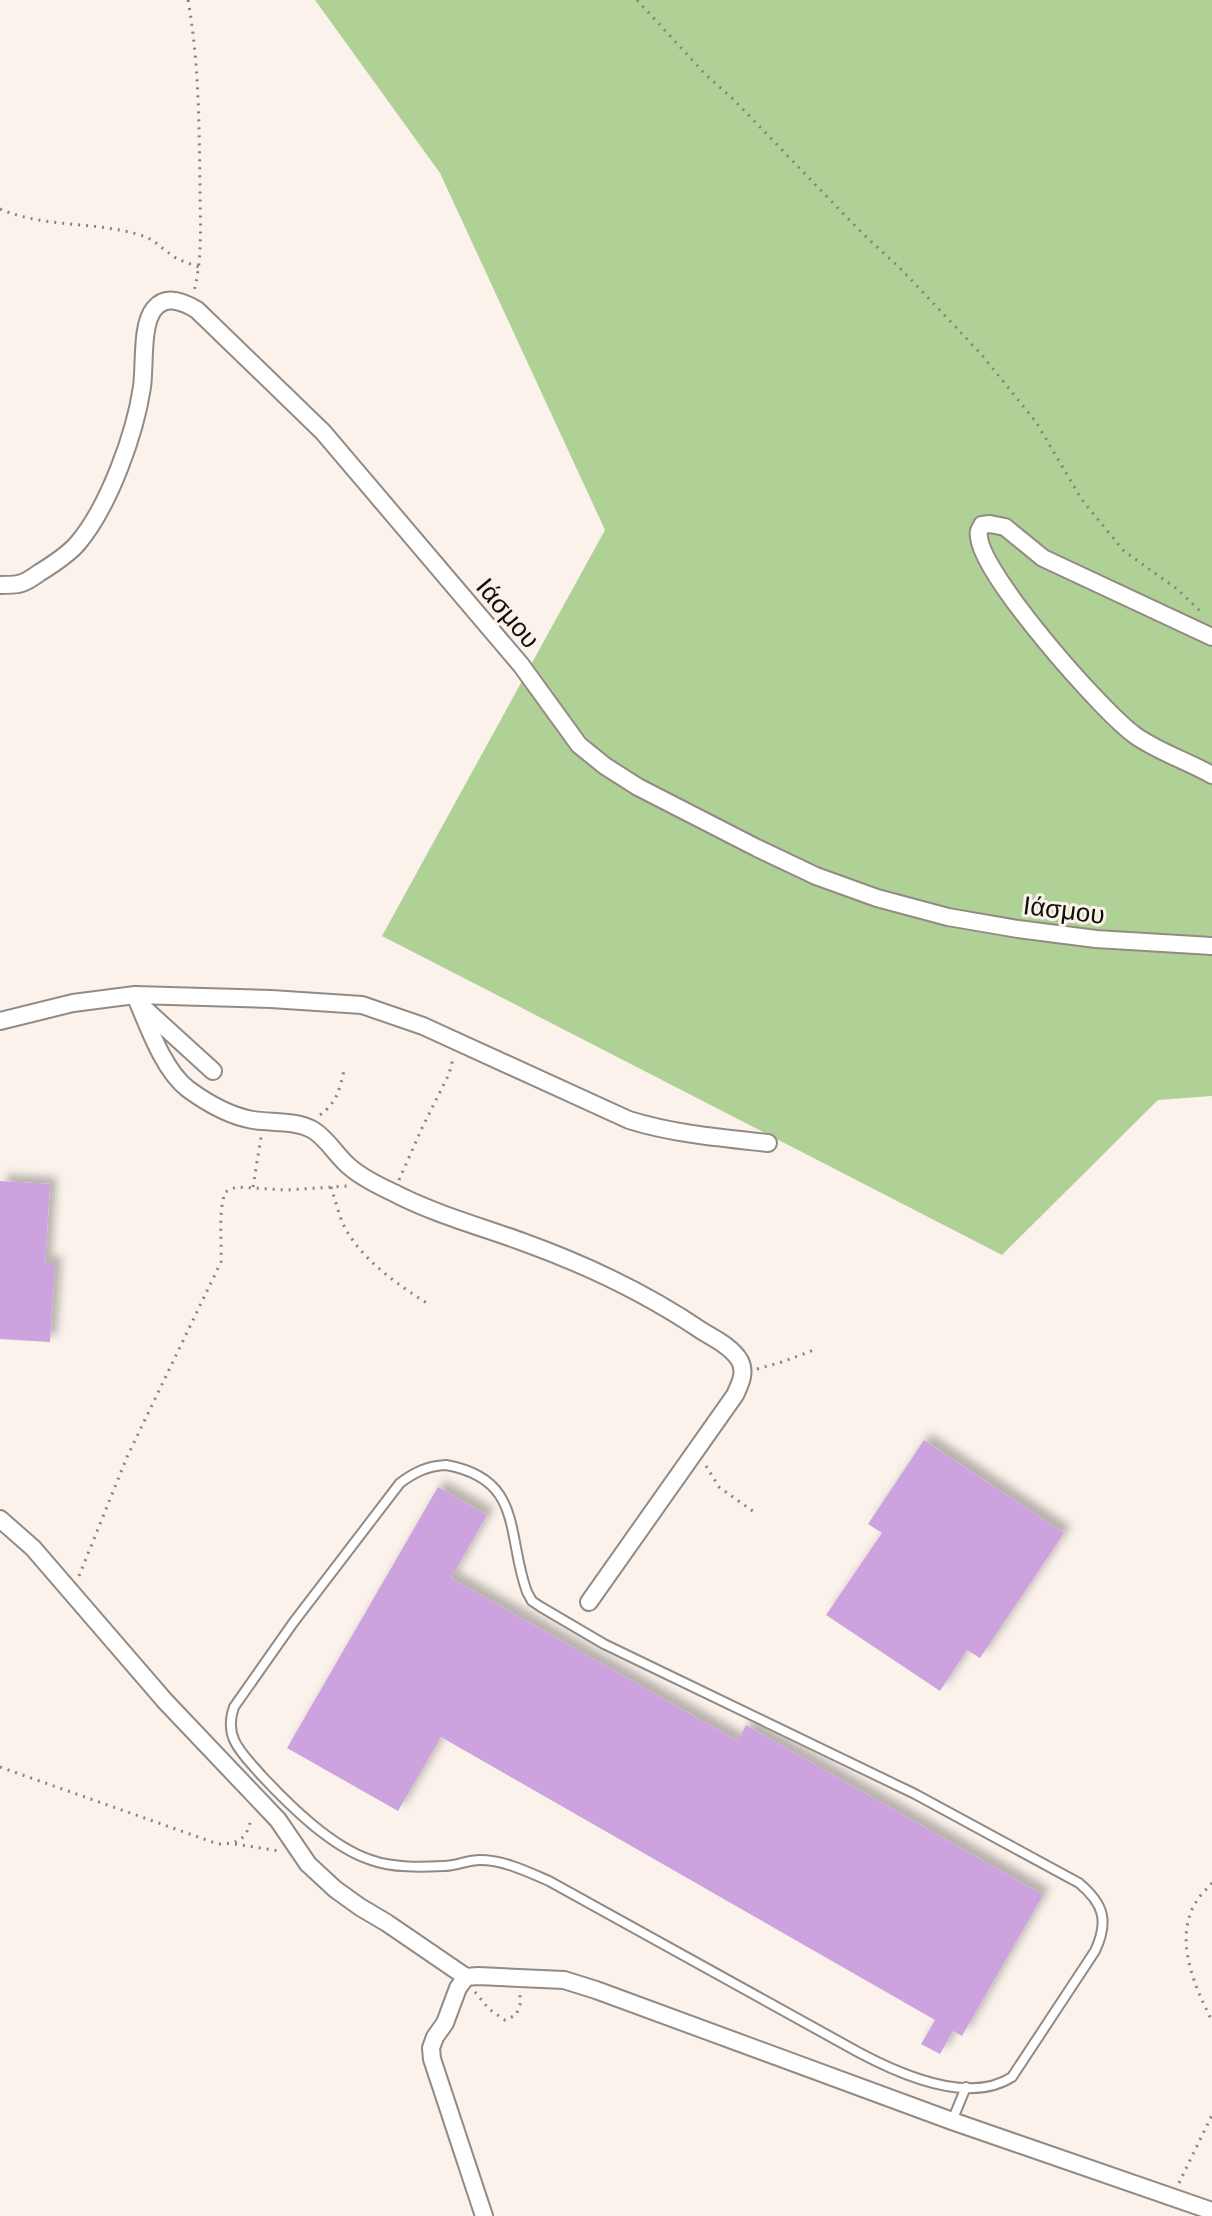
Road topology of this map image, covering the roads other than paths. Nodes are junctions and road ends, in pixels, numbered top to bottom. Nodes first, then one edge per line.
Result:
1 (0, 585) edge
2 (1208, 635) edge
3 (1212, 775) edge
4 (1212, 946) edge
5 (136, 999) junction
6 (0, 1021) edge
7 (213, 1071) dead end
8 (768, 1143) dead end
9 (0, 1519) edge
10 (589, 1602) dead end
11 (466, 1977) junction
12 (966, 2087) junction
13 (952, 2121) junction
14 (1212, 2211) edge
15 (484, 2216) edge

1 - 4 street, Ιάσμου
2 - 3 street
5 - 6 street
5 - 7 street
5 - 8 street
5 - 10 street
9 - 11 street
11 - 13 street
11 - 15 street
12 - 12 lane
12 - 13 lane
13 - 14 street

